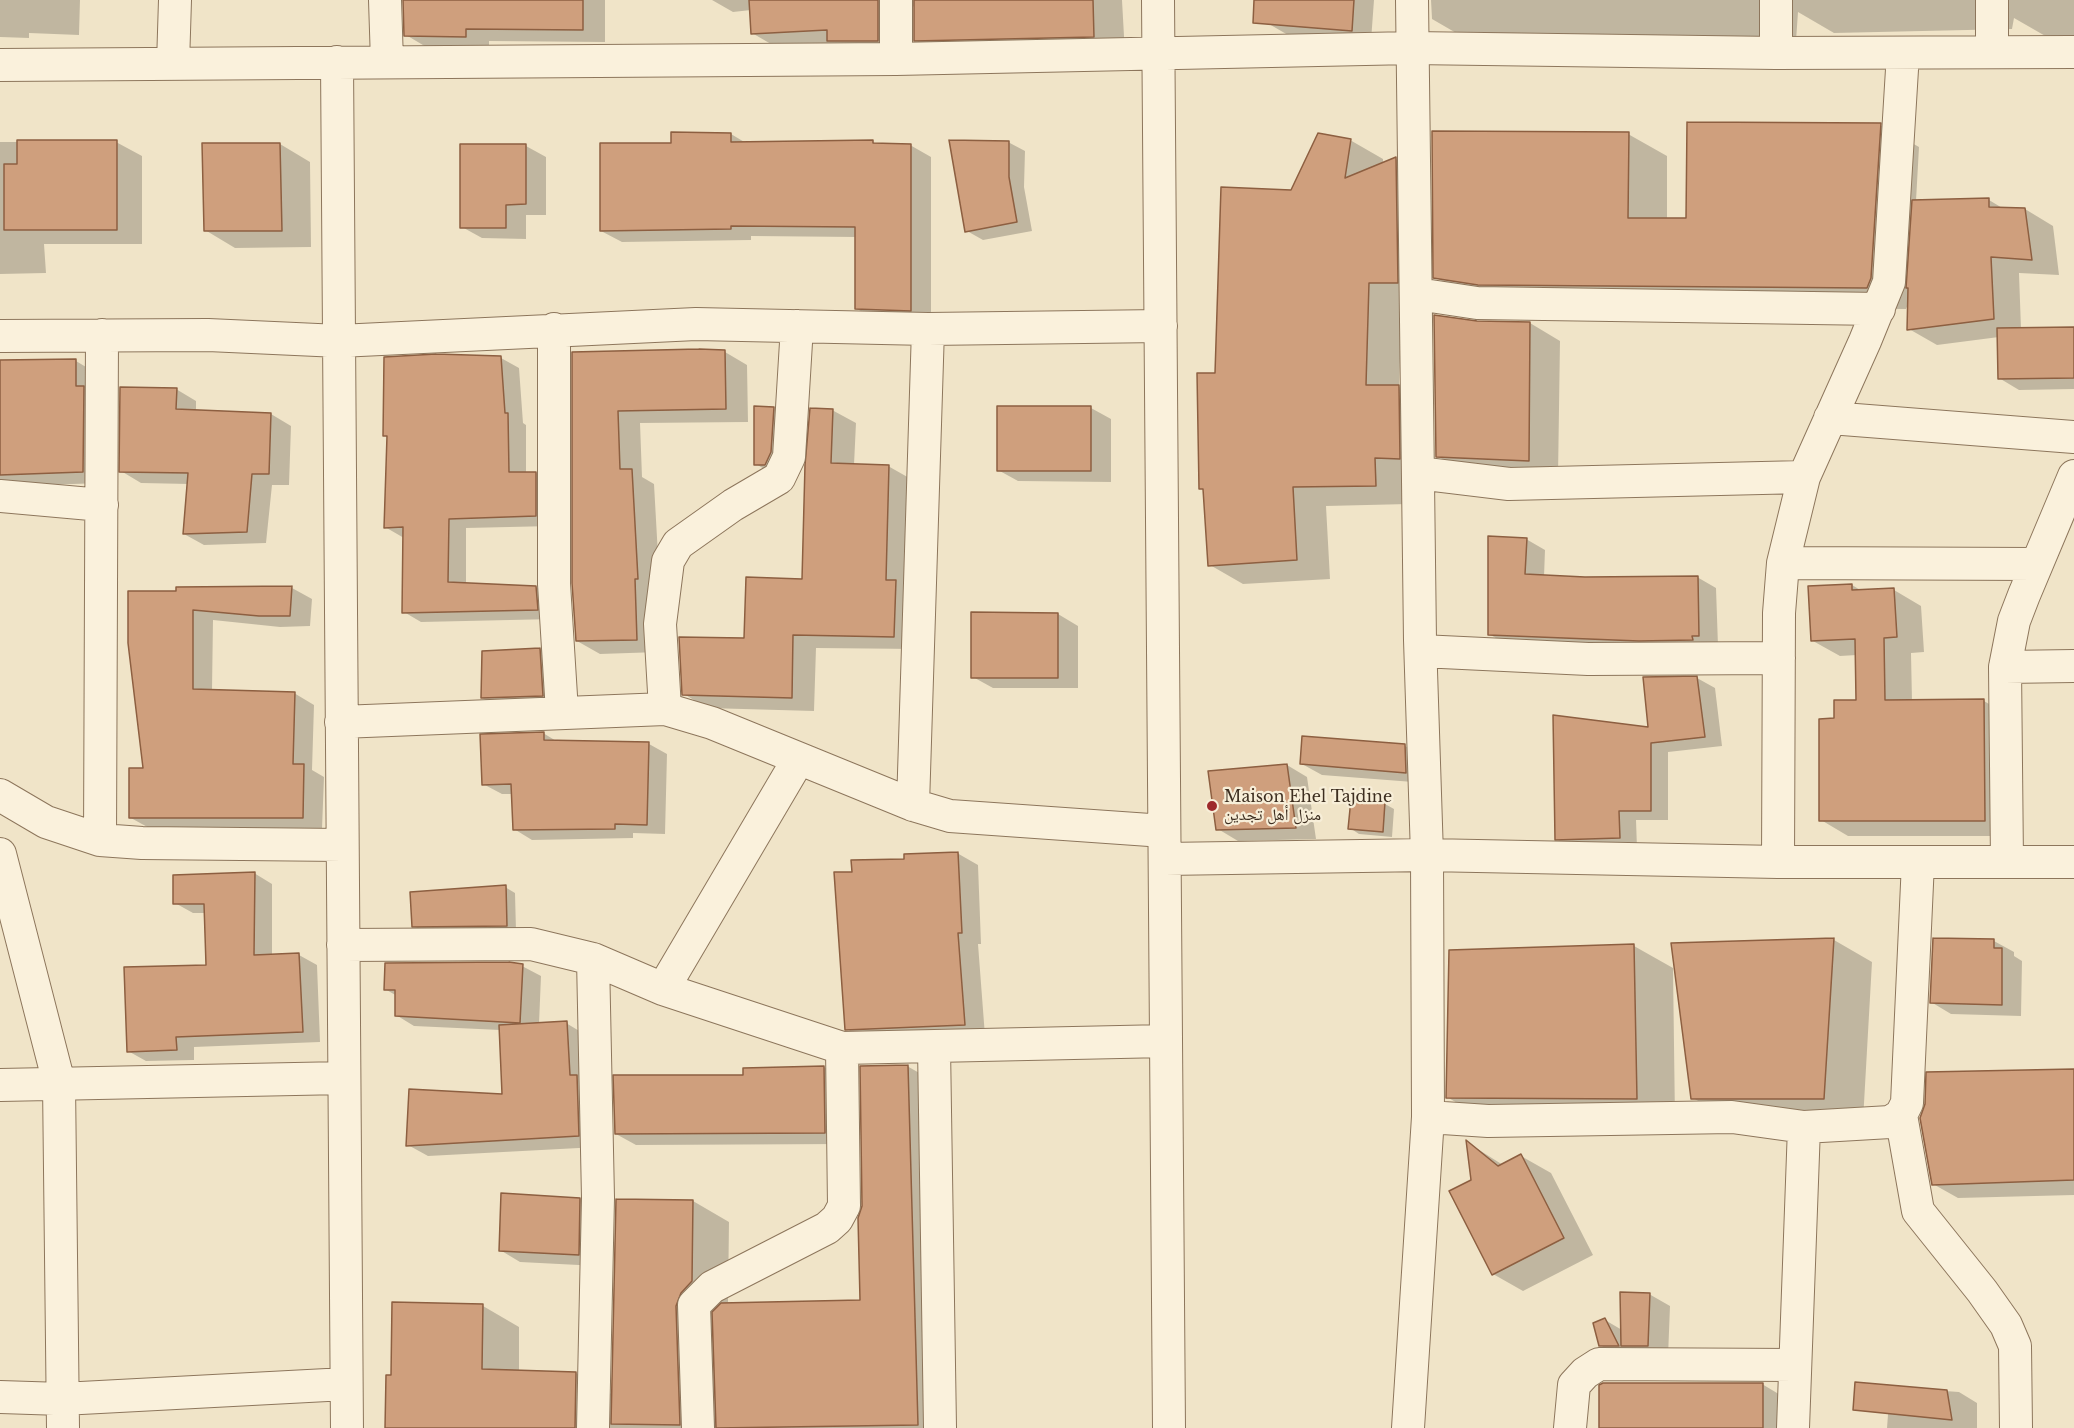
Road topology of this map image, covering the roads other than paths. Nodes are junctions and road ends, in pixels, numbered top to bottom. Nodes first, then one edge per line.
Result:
1 (175, 0) edge
2 (385, 0) edge
3 (896, 0) edge
4 (1158, 0) edge
5 (1412, 0) edge
6 (1776, 0) edge
7 (1992, 0) edge
8 (1412, 48) junction
9 (1992, 52) junction
10 (2074, 52) edge
11 (1776, 53) junction
12 (1902, 53) junction
13 (1159, 54) junction
14 (896, 59) junction
15 (337, 62) junction
16 (387, 62) junction
17 (174, 64) junction
18 (0, 65) edge
19 (1417, 294) junction
20 (1879, 309) junction
21 (797, 326) junction
22 (1161, 326) junction
23 (554, 329) junction
24 (928, 329) junction
25 (102, 335) junction
26 (0, 336) edge
27 (339, 341) junction
28 (1830, 418) junction
29 (2074, 437) edge
30 (1418, 473) junction
31 (2074, 476) edge
32 (1804, 477) junction
33 (0, 496) edge
34 (102, 505) junction
35 (1783, 562) junction
36 (2035, 564) junction
37 (1420, 651) junction
38 (1779, 658) junction
39 (2074, 666) edge
40 (2005, 667) junction
41 (665, 709) junction
42 (562, 712) junction
43 (341, 722) junction
44 (798, 760) junction
45 (0, 795) edge
46 (913, 805) junction
47 (100, 840) junction
48 (342, 845) junction
49 (1165, 845) junction
50 (0, 854) edge
51 (1427, 855) junction
52 (1778, 862) junction
53 (1918, 862) junction
54 (2007, 862) junction
55 (2074, 862) edge
56 (343, 945) junction
57 (12, 947) edge
58 (593, 959) junction
59 (663, 990) junction
60 (1166, 1041) junction
61 (934, 1047) junction
62 (842, 1048) junction
63 (344, 1078) junction
64 (59, 1083) junction
65 (0, 1084) edge
66 (1901, 1115) junction
67 (1428, 1117) junction
68 (1804, 1127) junction
69 (1795, 1365) junction
70 (346, 1384) junction
71 (0, 1397) edge
72 (62, 1413) edge
73 (347, 1428) edge
74 (593, 1428) edge
75 (698, 1428) edge
76 (940, 1428) edge
77 (1169, 1428) edge
78 (1408, 1428) edge
79 (1570, 1428) edge
80 (1793, 1428) edge
81 (2016, 1428) edge

1 - 17 street
2 - 16 street
3 - 14 street
4 - 13 street
5 - 8 street
6 - 11 street
7 - 9 street
8 - 11 street
8 - 13 street
8 - 19 street
9 - 10 street
9 - 12 street
11 - 12 street
12 - 20 street
13 - 14 street
13 - 22 street
14 - 16 street
15 - 16 street
15 - 17 street
15 - 27 street
17 - 18 street
19 - 20 street
19 - 30 street
20 - 28 street
21 - 23 street
21 - 24 street
21 - 41 street
22 - 24 street
22 - 49 street
23 - 27 street
23 - 42 street
24 - 46 street
25 - 26 street
25 - 27 street
25 - 34 street
27 - 43 street
28 - 29 street
28 - 32 street
30 - 32 street
30 - 37 street
31 - 36 street
32 - 35 street
33 - 34 street
34 - 47 street
35 - 36 street
35 - 38 street
36 - 40 street
37 - 38 street
37 - 51 street
38 - 52 street
39 - 40 street
40 - 54 street
41 - 42 street
41 - 44 street
42 - 43 street
43 - 48 street
44 - 46 street
44 - 59 street
45 - 47 street
46 - 49 street
47 - 48 street
48 - 56 street
49 - 51 street
49 - 60 street
50 - 57 street
51 - 52 street
51 - 67 street
52 - 53 street
53 - 54 street
53 - 66 street
54 - 55 street
56 - 58 street
56 - 63 street
57 - 64 street
58 - 59 street
58 - 74 street
59 - 62 street
60 - 61 street
60 - 77 street
61 - 62 street
61 - 76 street
62 - 75 street
63 - 64 street
63 - 70 street
64 - 65 street
64 - 72 street
66 - 68 street
66 - 81 street
67 - 68 street
67 - 78 street
68 - 69 street
69 - 79 street
69 - 80 street
70 - 72 street
70 - 73 street
71 - 72 street

